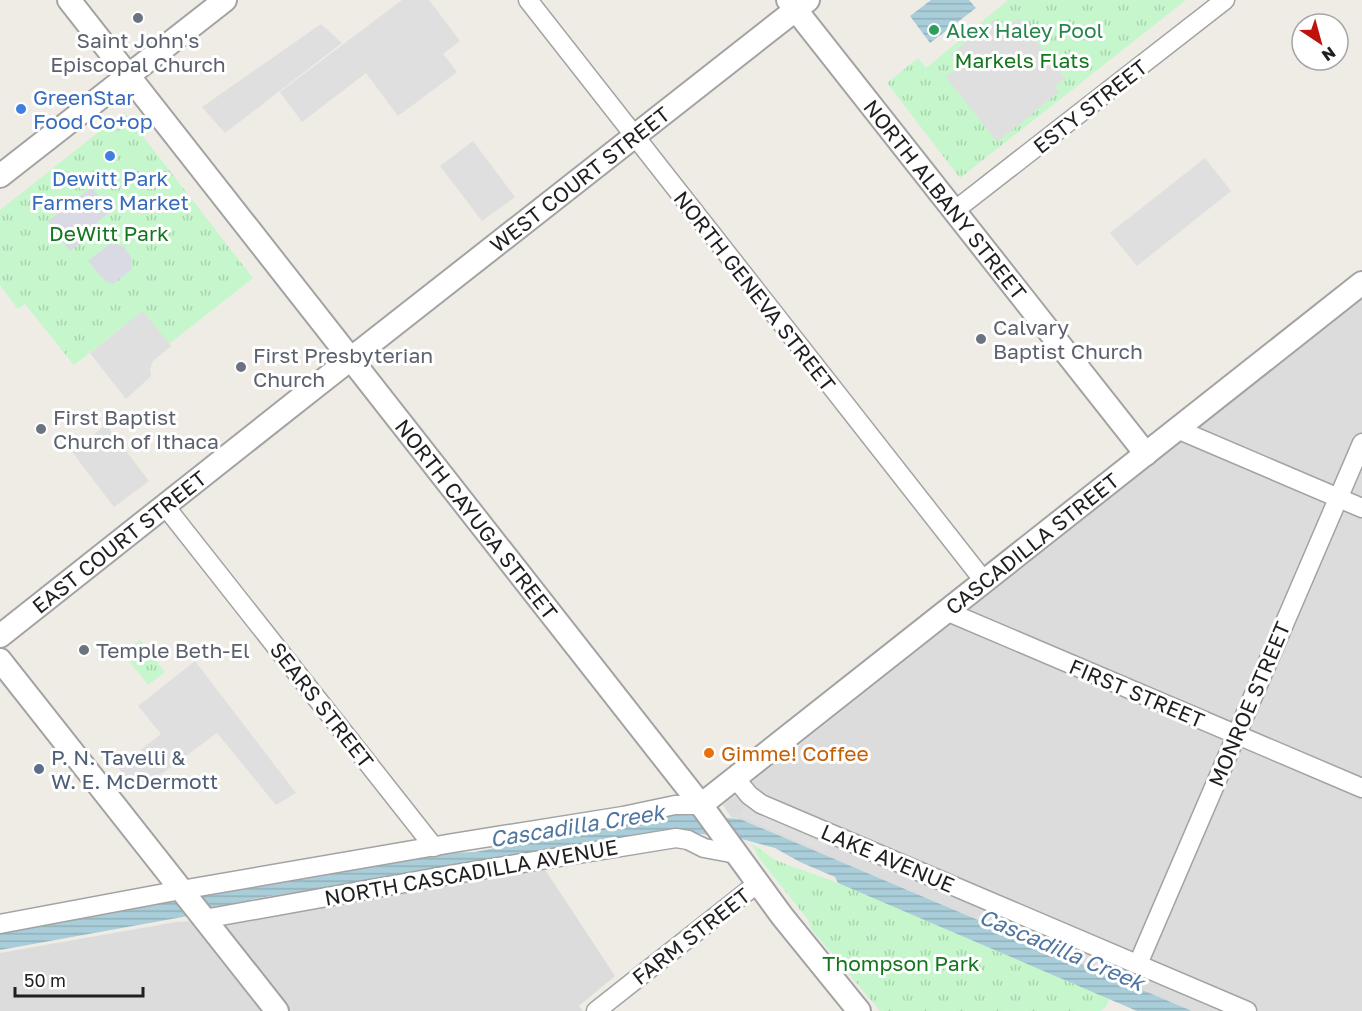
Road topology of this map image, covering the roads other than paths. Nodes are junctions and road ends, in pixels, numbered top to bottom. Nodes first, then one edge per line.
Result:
1 (69, 0) edge
2 (225, 0) edge
3 (528, 0) edge
4 (1225, 0) edge
5 (797, 3) edge
6 (128, 75) junction
7 (634, 136) junction
8 (0, 176) edge
9 (954, 212) junction
10 (1362, 283) edge
11 (350, 360) junction
12 (1177, 429) junction
13 (1362, 443) edge
14 (1146, 454) junction
15 (1338, 498) junction
16 (165, 506) junction
17 (1362, 508) edge
18 (984, 581) junction
19 (946, 611) junction
20 (0, 636) edge
21 (0, 660) edge
22 (1236, 734) junction
23 (735, 778) junction
24 (1362, 788) edge
25 (701, 805) junction
26 (434, 847) junction
27 (736, 854) junction
28 (758, 883) junction
29 (181, 890) junction
30 (204, 919) junction
31 (0, 924) edge
32 (1138, 964) junction
33 (277, 1011) edge
34 (596, 1011) edge
35 (859, 1011) edge
36 (1247, 1011) edge

1 - 6 street, NORTH CAYUGA STREET
2 - 6 street
3 - 7 street, NORTH GENEVA STREET
4 - 9 street, ESTY STREET
5 - 7 street, WEST COURT STREET
5 - 9 street, NORTH ALBANY STREET
6 - 8 street
6 - 11 street, NORTH CAYUGA STREET
7 - 11 street, WEST COURT STREET
7 - 18 street, NORTH GENEVA STREET
9 - 14 street, NORTH ALBANY STREET
10 - 12 street, CASCADILLA STREET
11 - 16 street, EAST COURT STREET
11 - 25 street, NORTH CAYUGA STREET
12 - 14 street, CASCADILLA STREET
12 - 15 street
13 - 15 street, MONROE STREET
14 - 18 street, CASCADILLA STREET
15 - 17 street
15 - 22 street, MONROE STREET
16 - 20 street, EAST COURT STREET
16 - 26 street, SEARS STREET
18 - 19 street, CASCADILLA STREET
19 - 22 street, FIRST STREET
19 - 23 street, CASCADILLA STREET
21 - 29 street
22 - 24 street, FIRST STREET
22 - 32 street, MONROE STREET
23 - 25 street, CASCADILLA STREET
23 - 32 street, LAKE AVENUE
25 - 26 street
25 - 27 street, NORTH CAYUGA STREET
26 - 29 street
27 - 28 street, NORTH CAYUGA STREET
27 - 30 street, NORTH CASCADILLA AVENUE
28 - 34 street, FARM STREET
28 - 35 street, NORTH CAYUGA STREET
29 - 30 street
29 - 31 street
30 - 33 street
32 - 36 street, LAKE AVENUE

